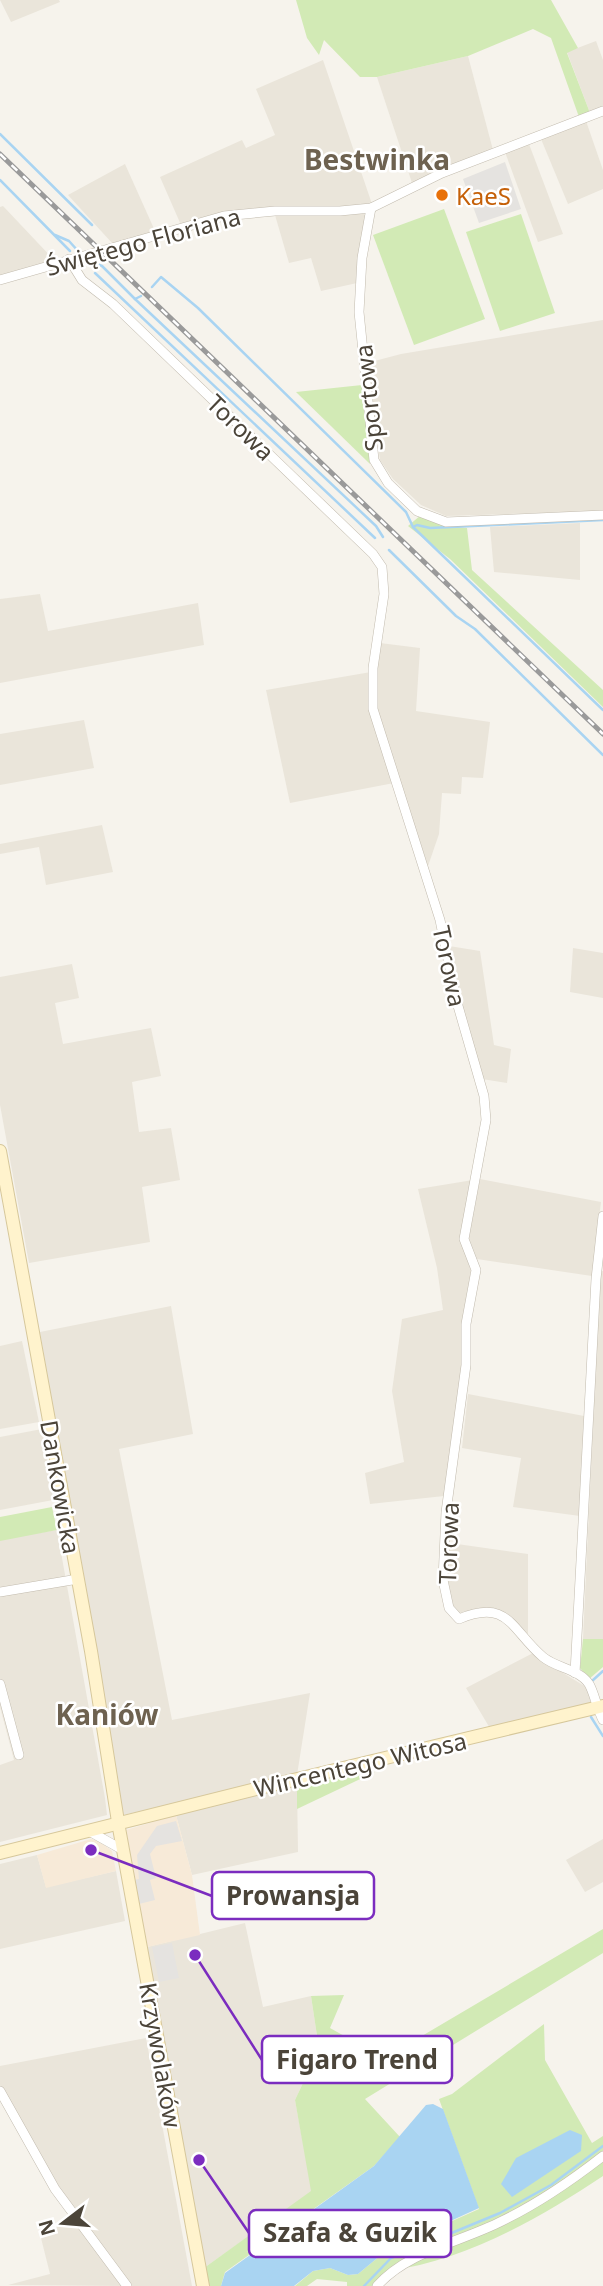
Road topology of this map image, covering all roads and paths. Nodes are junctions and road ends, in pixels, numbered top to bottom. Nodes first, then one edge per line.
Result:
1 (603, 111) edge
2 (371, 208) junction
3 (69, 259) junction
4 (0, 280) edge
5 (603, 515) edge
6 (0, 1151) edge
7 (603, 1216) edge
8 (78, 1579) junction
9 (0, 1592) edge
10 (575, 1673) junction
11 (0, 1684) edge
12 (600, 1707) edge
13 (603, 1720) edge
14 (19, 1755) dead end
15 (118, 1824) junction
16 (89, 1831) junction
17 (123, 1850) junction
18 (0, 1853) edge
19 (0, 2091) edge
20 (603, 2156) edge
21 (127, 2286) edge
22 (203, 2286) edge
23 (377, 2286) edge

1 - 2 street, Świętego Floriana
2 - 3 street, Świętego Floriana
2 - 5 street, Sportowa
3 - 4 street, Świętego Floriana
3 - 10 street, Torowa
6 - 8 street, Dankowicka
7 - 10 street
8 - 9 street
8 - 15 street, Dankowicka
10 - 12 street, Torowa
11 - 14 street
12 - 13 street, Torowa
12 - 15 street, Wincentego Witosa
15 - 16 street, Wincentego Witosa
15 - 17 street, Krzywolaków
16 - 17 street
16 - 18 street, Wincentego Witosa
17 - 22 street, Krzywolaków
19 - 21 street
20 - 23 street

